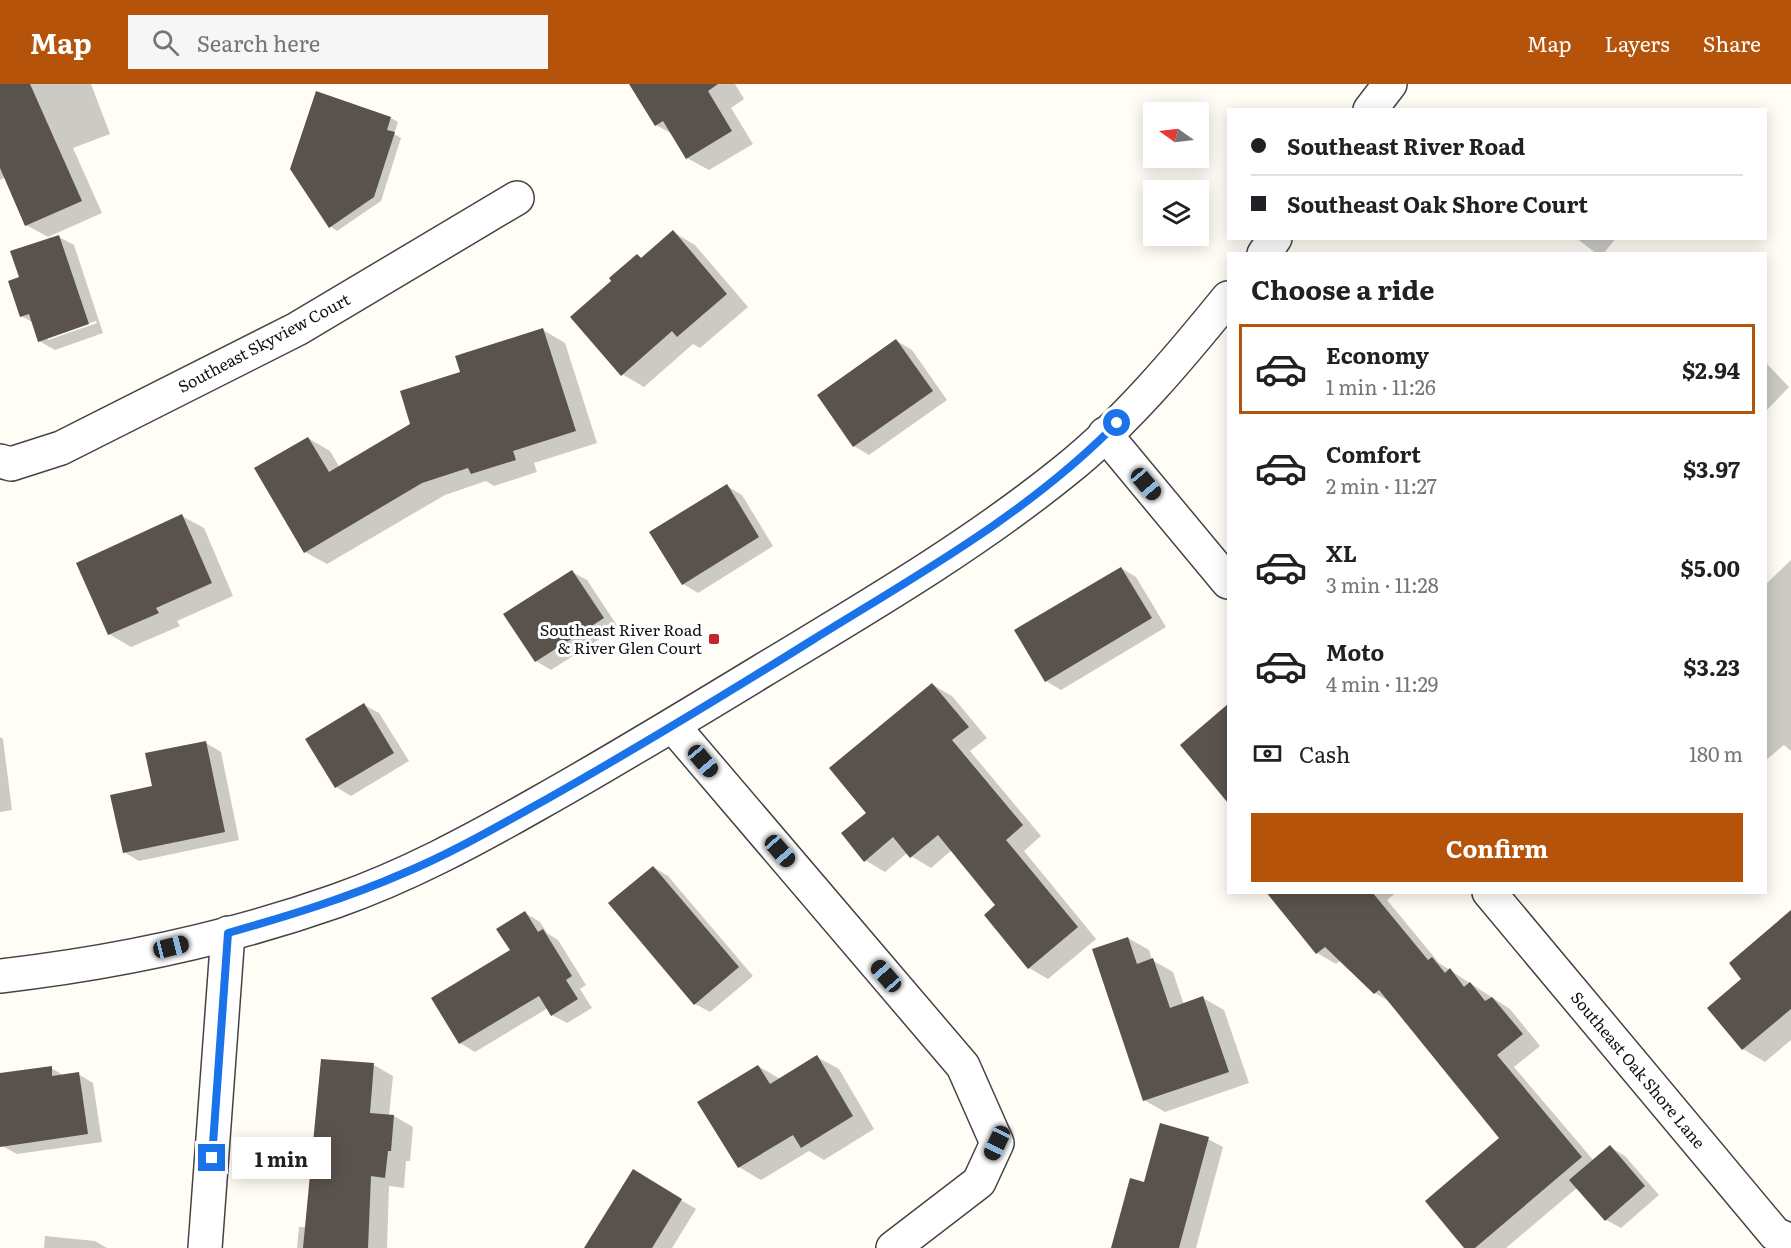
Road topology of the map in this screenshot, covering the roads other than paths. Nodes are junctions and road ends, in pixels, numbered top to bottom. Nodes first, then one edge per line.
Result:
1 (1390, 84) edge
2 (1372, 108) edge
3 (517, 198) dead end
4 (1227, 299) edge
5 (1105, 435) junction
6 (0, 461) edge
7 (1227, 581) edge
8 (672, 726) junction
9 (1491, 894) edge
10 (228, 933) junction
11 (0, 976) edge
12 (1774, 1241) edge
13 (205, 1248) edge
14 (893, 1248) edge

1 - 2 street
3 - 6 street, Southeast Skyview Court
4 - 5 street
5 - 7 street
5 - 8 street
8 - 10 street
8 - 14 street
9 - 12 street, Southeast Oak Shore Lane
10 - 11 street
10 - 13 street

